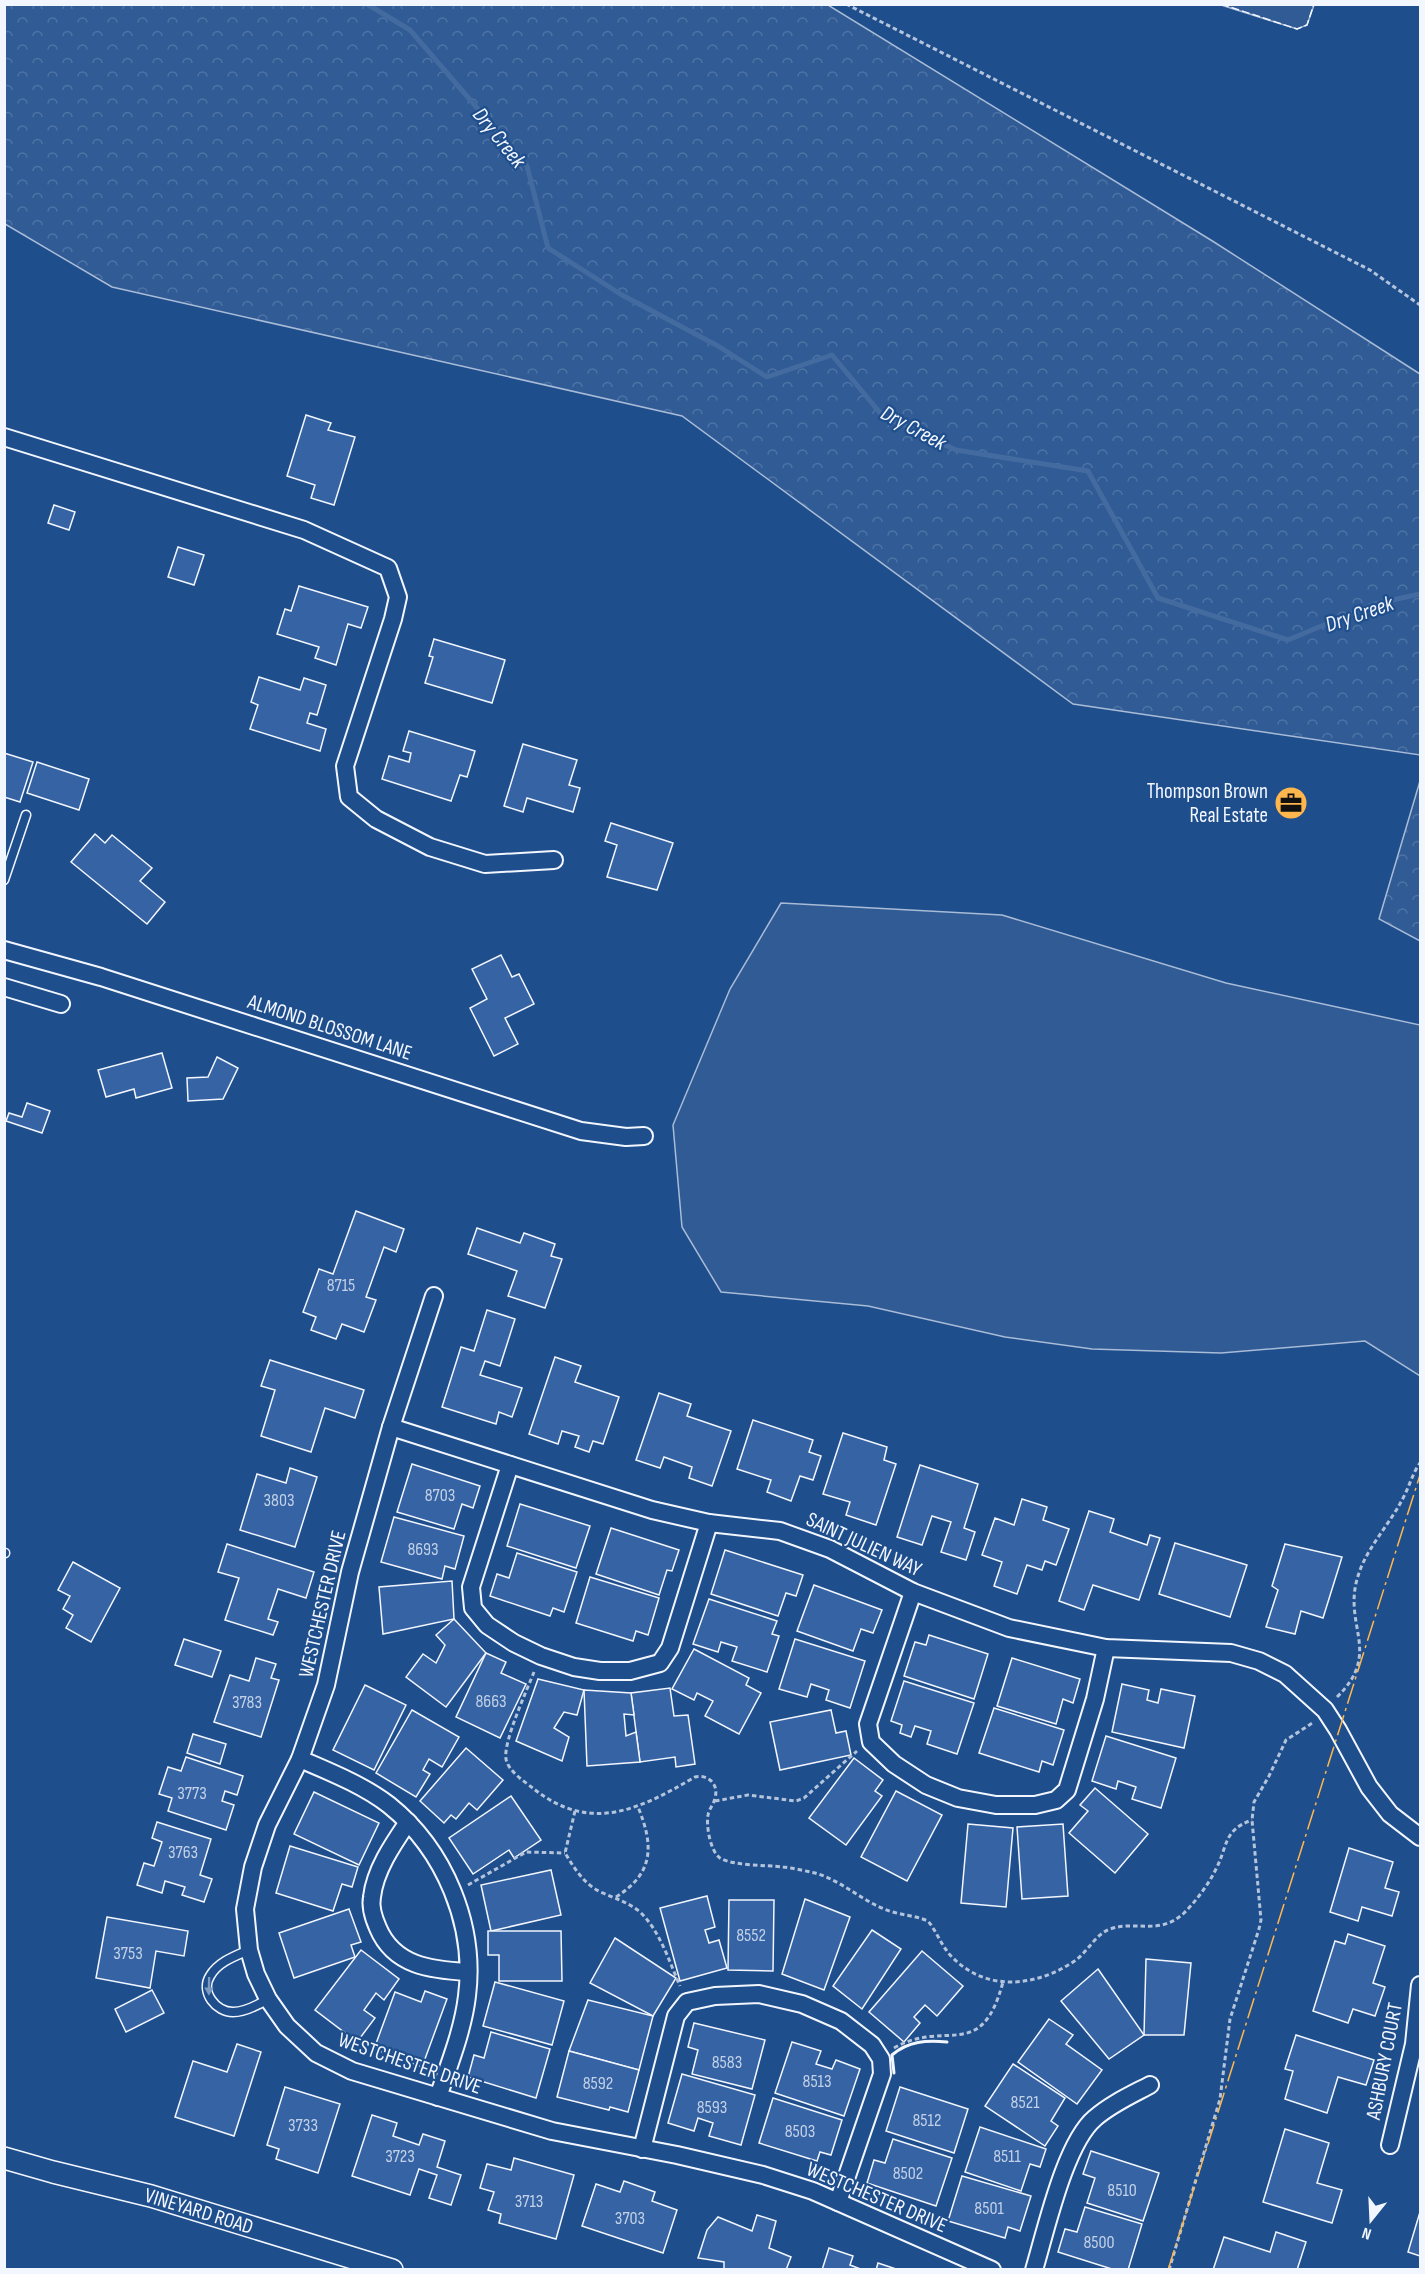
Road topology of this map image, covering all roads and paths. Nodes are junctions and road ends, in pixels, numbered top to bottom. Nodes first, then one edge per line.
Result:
1 (846, 4) edge
2 (1420, 305) edge
3 (4, 437) edge
4 (26, 814) dead end
5 (554, 860) dead end
6 (4, 880) edge
7 (4, 950) edge
8 (4, 987) edge
9 (61, 1004) dead end
10 (644, 1136) dead end
11 (434, 1296) dead end
12 (391, 1427) junction
13 (1420, 1463) edge
14 (510, 1465) junction
15 (709, 1523) junction
16 (913, 1592) junction
17 (1106, 1648) junction
18 (541, 1656) junction
19 (1324, 1710) junction
20 (871, 1742) junction
21 (300, 1759) junction
22 (715, 1801) junction
23 (638, 1807) junction
24 (575, 1811) junction
25 (1252, 1820) junction
26 (408, 1822) junction
27 (1420, 1837) edge
28 (565, 1853) junction
29 (453, 1893) junction
30 (616, 1897) junction
31 (249, 1950) junction
32 (468, 1972) junction
33 (1002, 1982) junction
34 (1420, 1985) edge
35 (268, 1999) junction
36 (687, 2002) junction
37 (881, 2059) junction
38 (1150, 2085) dead end
39 (438, 2097) junction
40 (1390, 2145) dead end
41 (642, 2149) junction
42 (4, 2158) edge
43 (838, 2202) junction
44 (392, 2270) edge
45 (992, 2270) edge
46 (1034, 2270) edge
47 (1169, 2270) edge

1 - 2 path
3 - 5 street
4 - 6 lane
7 - 10 street, ALMOND BLOSSOM LANE
8 - 9 street
11 - 12 street, WESTCHESTER DRIVE
12 - 14 street, SAINT JULIEN WAY
12 - 21 street, WESTCHESTER DRIVE
13 - 19 path
14 - 15 street, SAINT JULIEN WAY
14 - 18 street
15 - 16 street, SAINT JULIEN WAY
15 - 18 street
16 - 17 street, SAINT JULIEN WAY
16 - 20 street
17 - 19 street, SAINT JULIEN WAY
17 - 20 street
18 - 24 path
19 - 25 path
19 - 27 street
20 - 22 path
21 - 26 street
21 - 31 street, WESTCHESTER DRIVE
22 - 23 path
22 - 33 path
23 - 24 path
23 - 30 path
24 - 28 path
25 - 33 path
25 - 47 path
26 - 29 street
26 - 32 street
28 - 29 path
28 - 30 path
29 - 32 street
30 - 36 path
31 - 35 street, WESTCHESTER DRIVE
31 -> 35 lane
32 - 39 street
33 - 37 path
34 - 40 street, ASHBURY COURT
35 - 39 street, WESTCHESTER DRIVE
36 - 37 street
36 - 41 street
37 - 43 street
38 - 46 street
39 - 41 street, WESTCHESTER DRIVE
41 - 43 street, WESTCHESTER DRIVE
42 - 44 street, VINEYARD ROAD
43 - 45 street, WESTCHESTER DRIVE

